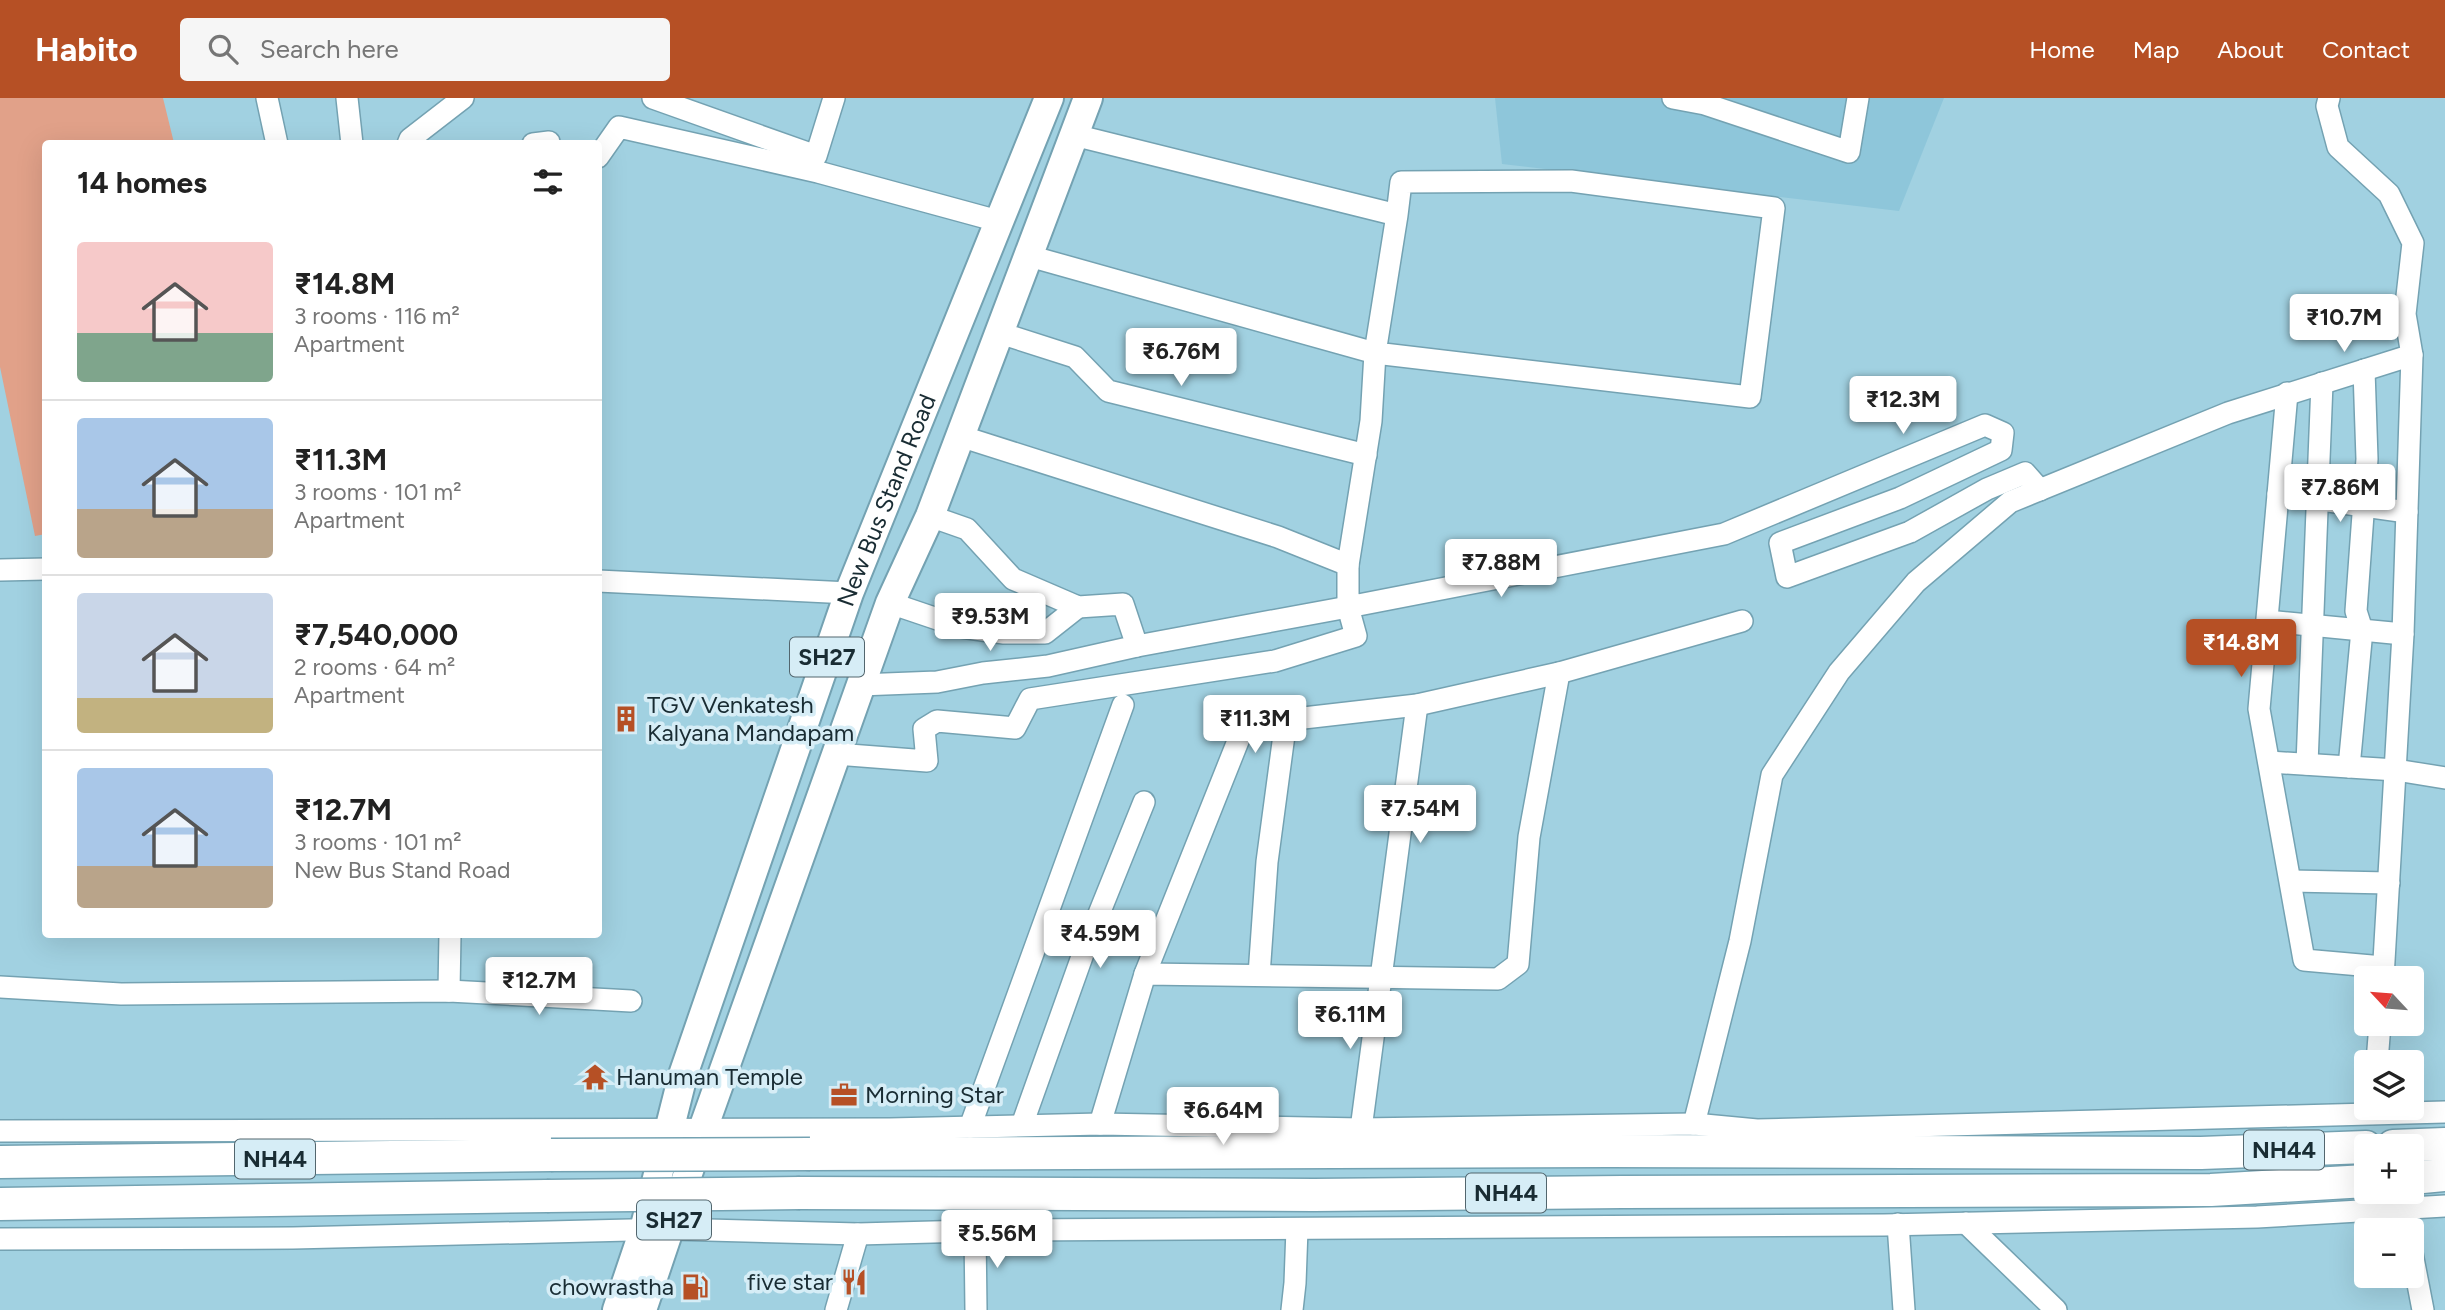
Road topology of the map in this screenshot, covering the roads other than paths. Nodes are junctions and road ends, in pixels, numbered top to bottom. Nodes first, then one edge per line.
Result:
1 (267, 98) edge
2 (347, 98) edge
3 (463, 98) edge
4 (653, 98) edge
5 (834, 98) edge
6 (1049, 98) edge
7 (1088, 98) edge
8 (1674, 98) edge
9 (1858, 98) edge
10 (2329, 98) edge
11 (1074, 135) junction
12 (276, 140) edge
13 (352, 140) edge
14 (410, 140) edge
15 (602, 150) edge
16 (1397, 215) junction
17 (999, 221) junction
18 (1028, 256) junction
19 (1000, 333) junction
20 (1375, 352) junction
21 (2412, 355) junction
22 (2364, 370) junction
23 (2322, 383) junction
24 (2287, 393) junction
25 (960, 436) junction
26 (1366, 455) junction
27 (2040, 490) junction
28 (2278, 494) junction
29 (2317, 500) junction
30 (2362, 506) junction
31 (2407, 512) junction
32 (930, 516) junction
33 (1348, 565) junction
34 (42, 569) edge
35 (0, 570) edge
36 (602, 581) edge
37 (849, 593) junction
38 (890, 603) junction
39 (1079, 607) junction
40 (1348, 607) junction
41 (1742, 621) dead end
42 (2267, 621) junction
43 (2312, 625) junction
44 (2362, 630) junction
45 (2403, 634) junction
46 (1137, 646) junction
47 (1559, 673) junction
48 (860, 685) junction
49 (1123, 705) dead end
50 (1417, 705) junction
51 (1286, 720) junction
52 (836, 754) junction
53 (2269, 762) junction
54 (2307, 764) junction
55 (2349, 767) junction
56 (2396, 770) junction
57 (2445, 778) edge
58 (1144, 802) dead end
59 (2291, 881) junction
60 (2389, 883) junction
61 (450, 938) edge
62 (2383, 966) edge
63 (2354, 968) edge
64 (1145, 974) junction
65 (1259, 975) junction
66 (1381, 979) junction
67 (0, 987) edge
68 (449, 991) junction
69 (631, 1000) dead end
70 (2354, 1111) edge
71 (2424, 1111) edge
72 (2445, 1112) edge
73 (1100, 1124) junction
74 (1695, 1124) junction
75 (1022, 1125) junction
76 (970, 1127) junction
77 (669, 1129) junction
78 (702, 1129) junction
79 (1361, 1129) junction
80 (0, 1132) edge
81 (2445, 1144) edge
82 (2424, 1145) edge
83 (2354, 1147) edge
84 (0, 1162) edge
85 (2445, 1175) edge
86 (2424, 1177) edge
87 (2354, 1182) edge
88 (0, 1204) edge
89 (2445, 1206) edge
90 (2401, 1209) junction
91 (2403, 1218) edge
92 (1966, 1223) junction
93 (1898, 1224) junction
94 (657, 1229) junction
95 (1297, 1229) junction
96 (975, 1231) junction
97 (858, 1234) junction
98 (0, 1239) edge
99 (2419, 1288) edge
100 (617, 1310) edge
101 (642, 1310) edge
102 (836, 1310) edge
103 (976, 1310) edge
104 (1292, 1310) edge
105 (1904, 1310) edge
106 (2056, 1310) edge
107 (2423, 1310) edge

1 - 12 street
2 - 13 street
3 - 14 street
4 - 5 street
6 - 17 main road, New Bus Stand Road / SH27
7 - 11 main road, New Bus Stand Road / SH27
8 - 9 street
10 - 21 street
11 - 16 street
11 - 18 main road, New Bus Stand Road / SH27
15 - 17 street
16 - 20 street
16 - 20 street
17 - 37 main road, New Bus Stand Road / SH27
18 - 19 main road, New Bus Stand Road / SH27
18 - 20 street
19 - 25 main road, New Bus Stand Road / SH27
19 - 26 street
20 - 26 street
21 - 22 street
21 - 31 street
22 - 23 street
22 - 30 street
23 - 24 street
23 - 29 street
24 - 27 street
24 - 28 street
25 - 32 main road, New Bus Stand Road / SH27
25 - 33 street
26 - 33 street
27 - 40 street
27 - 74 street
28 - 29 street
28 - 42 street
29 - 30 street
29 - 43 street
30 - 31 street
30 - 44 street
31 - 45 street
32 - 38 main road, New Bus Stand Road / SH27
32 - 39 street
33 - 40 street
34 - 35 street
36 - 37 street
37 - 77 main road, New Bus Stand Road / SH27
38 - 39 street
38 - 48 main road, New Bus Stand Road / SH27
39 - 46 street
40 - 46 street
40 - 52 street
41 - 47 street
42 - 43 street
42 - 53 street
43 - 44 street
43 - 54 street
44 - 45 street
44 - 55 street
45 - 56 street
46 - 48 street
47 - 50 street
47 - 66 street
48 - 52 main road, New Bus Stand Road / SH27
49 - 76 street
50 - 51 street
50 - 66 street
51 - 64 street
51 - 65 street
52 - 78 main road, New Bus Stand Road / SH27
53 - 54 street
53 - 59 street
54 - 55 street
55 - 56 street
56 - 57 street
56 - 60 street
58 - 75 street
59 - 60 street
59 - 63 street
60 - 62 street
61 - 68 street
64 - 65 street
64 - 73 street
65 - 66 street
66 - 79 street
67 - 68 street
68 - 69 street
70 - 74 street
71 - 72 street
73 - 75 street
73 - 79 street
74 - 79 street
75 - 76 street
76 - 78 street
77 - 78 street
77 - 80 street
77 - 94 main road, New Bus Stand Road / SH27
78 - 94 main road, SH27
81 - 82 highway
83 - 84 highway, NH44, bridge
85 - 86 highway
87 - 88 highway, NH44, bridge
89 - 90 street
90 - 91 street
90 - 92 street
92 - 93 street
92 - 106 street
93 - 95 street
93 - 105 street
94 - 97 street
94 - 98 street
94 - 100 main road, SH27
94 - 101 main road, SH27
95 - 96 street
95 - 104 street
96 - 97 street
96 - 103 street
97 - 102 street
99 - 107 street

